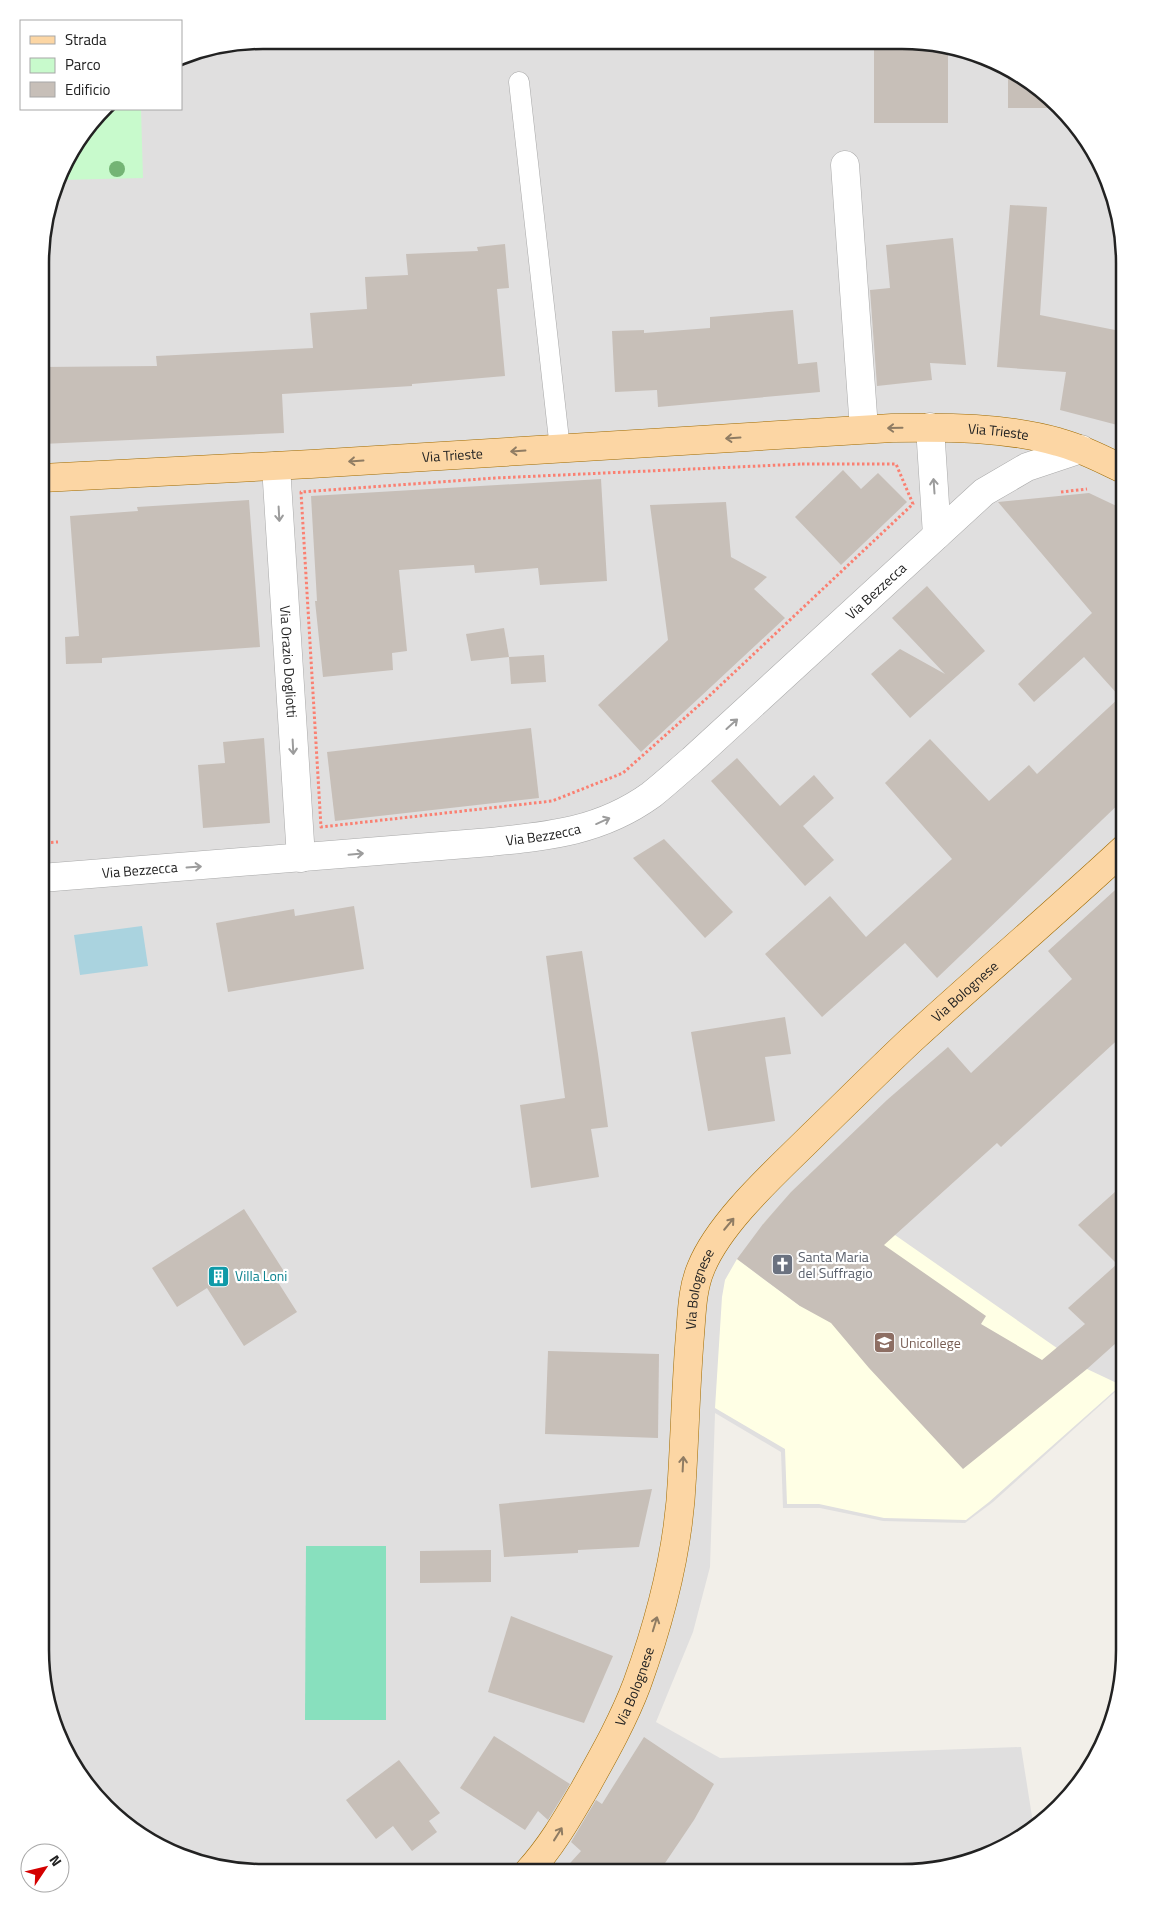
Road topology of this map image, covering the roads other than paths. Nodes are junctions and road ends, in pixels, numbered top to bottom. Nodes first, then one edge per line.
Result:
1 (519, 82) dead end
2 (846, 165) dead end
3 (930, 428) junction
4 (864, 429) junction
5 (560, 448) junction
6 (1081, 449) junction
7 (276, 466) junction
8 (1116, 466) edge
9 (49, 478) edge
10 (937, 535) junction
11 (1116, 856) edge
12 (301, 858) junction
13 (49, 877) edge
14 (535, 1864) edge

1 - 5 lane
2 - 4 street
3 -> 4 main road, Via Trieste
3 - 6 main road, Via Trieste
10 -> 3 street
4 -> 5 main road, Via Trieste
5 -> 7 main road, Via Trieste
6 - 8 main road, Via Trieste
6 - 10 street, Via Bezzecca
7 - 9 main road, Via Trieste
7 -> 12 street, Via Orazio Dogliotti
12 -> 10 street, Via Bezzecca
14 -> 11 main road, Via Bolognese
13 -> 12 street, Via Bezzecca

